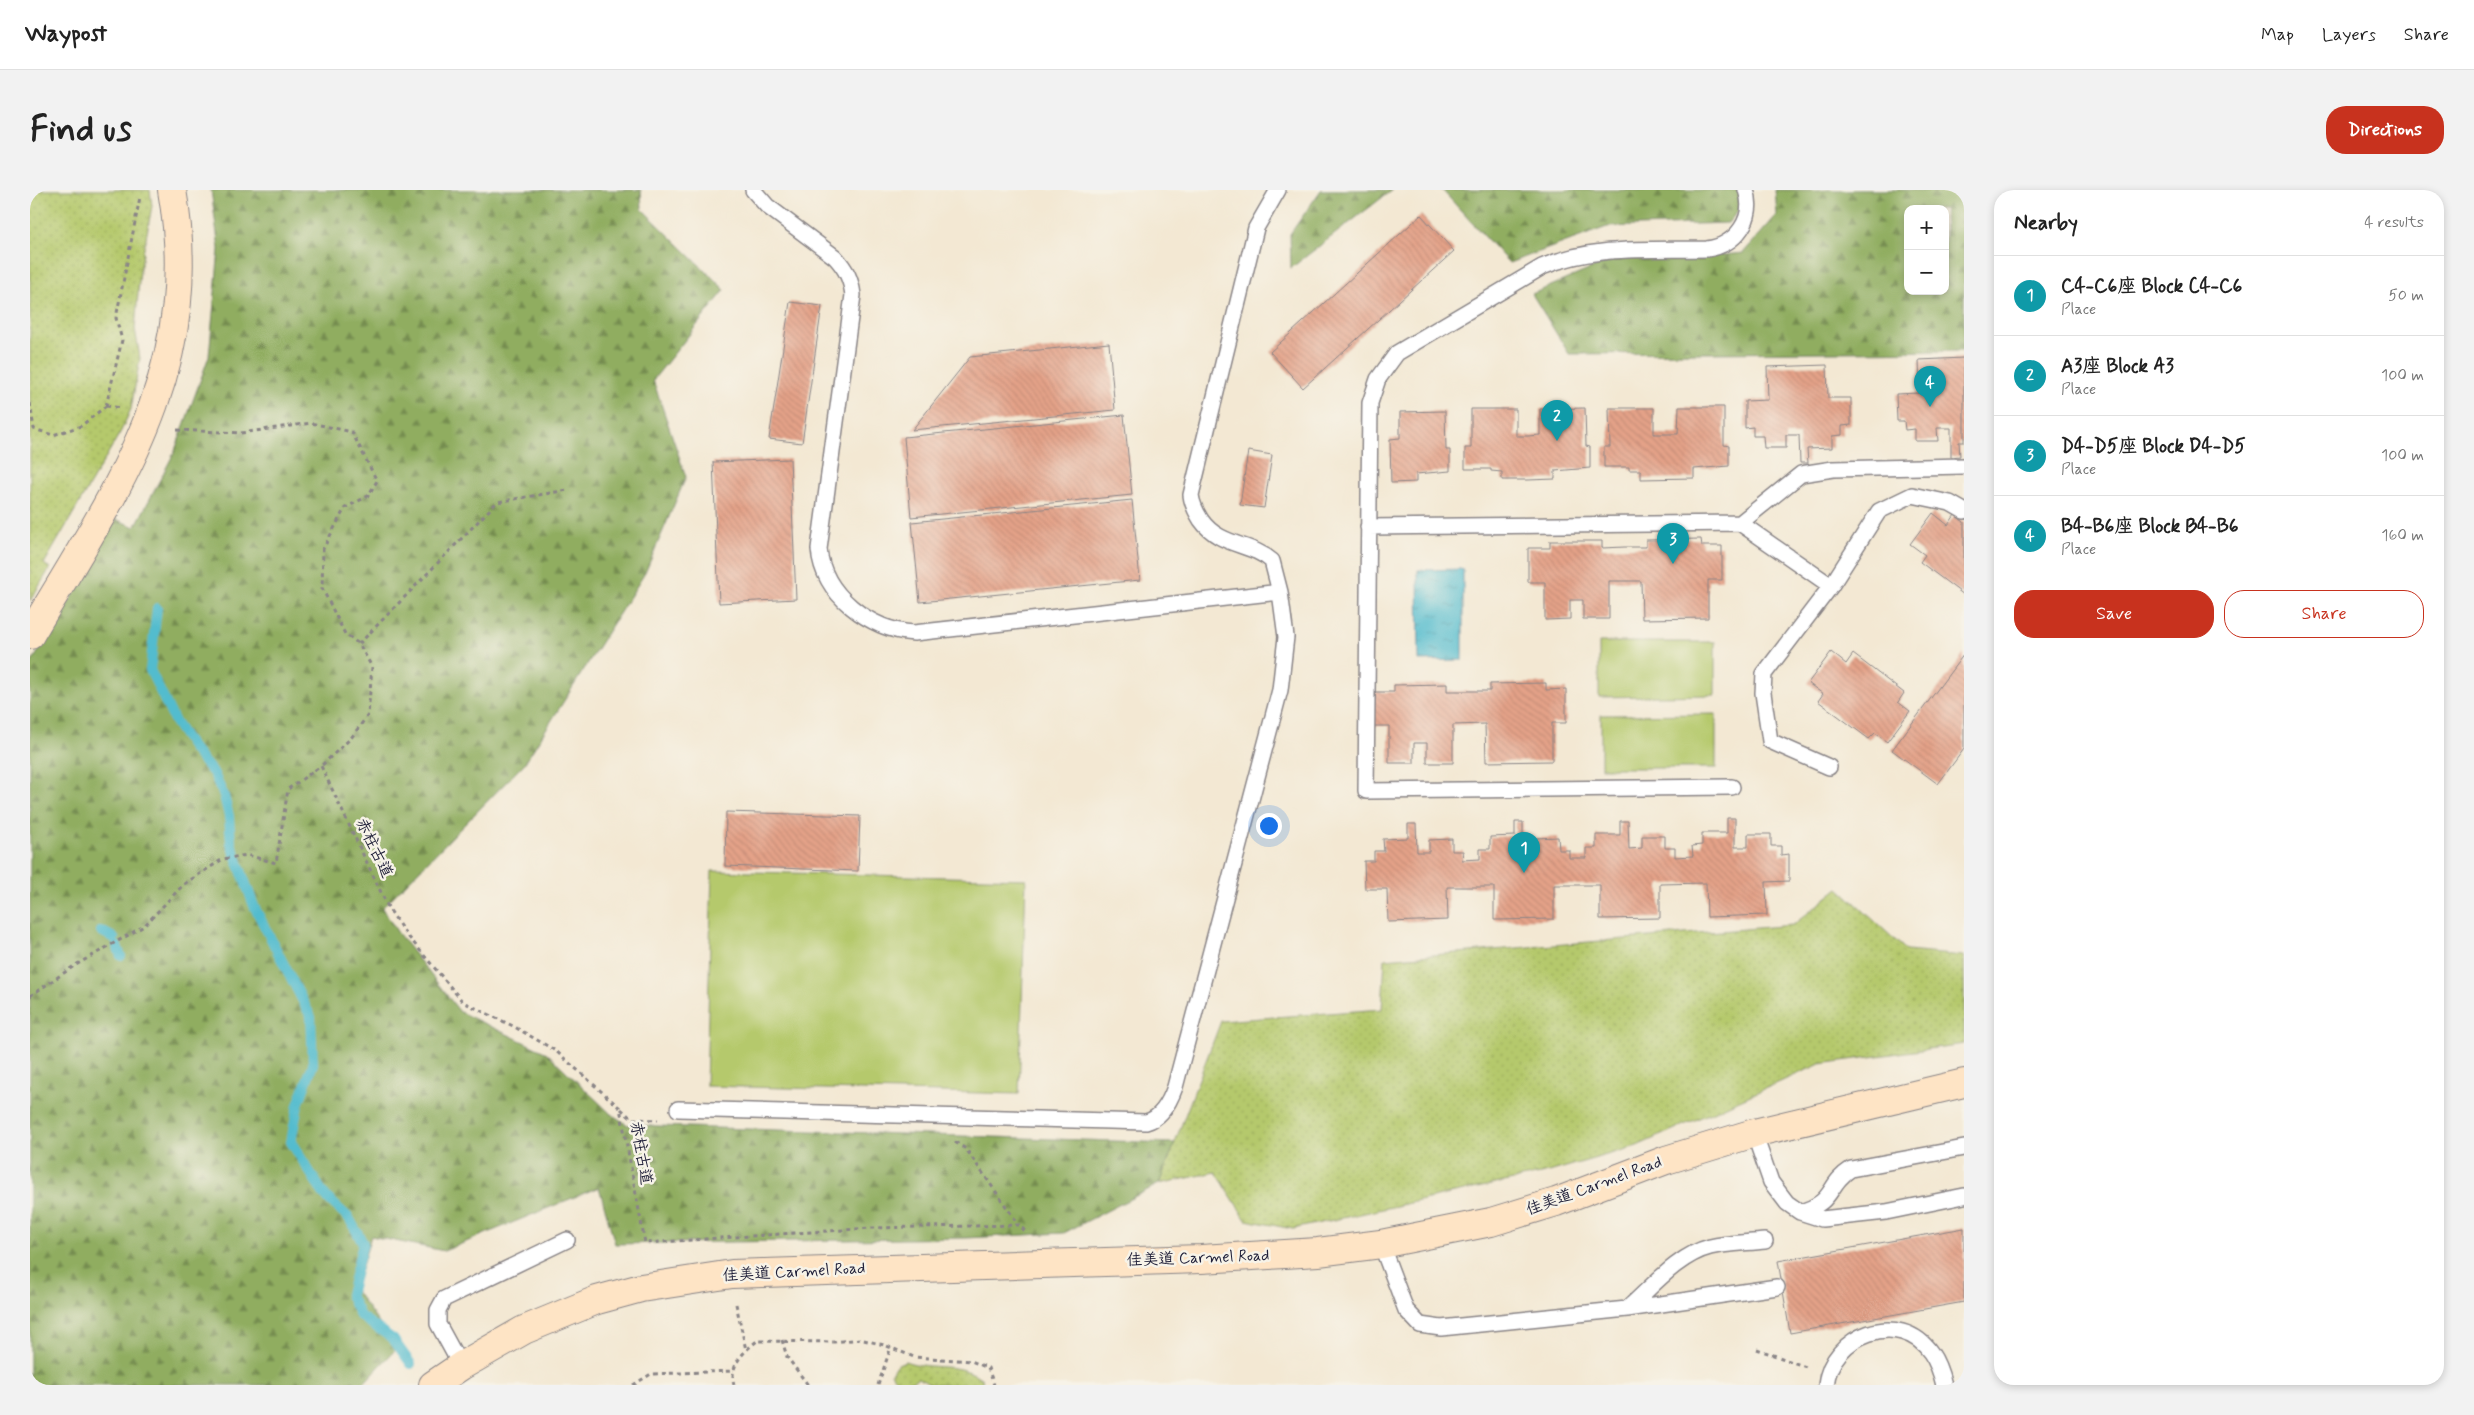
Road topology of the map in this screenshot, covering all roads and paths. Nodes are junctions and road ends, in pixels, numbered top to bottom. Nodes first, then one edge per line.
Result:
1 (172, 190) edge
2 (753, 190) edge
3 (1278, 190) edge
4 (1746, 190) edge
5 (142, 191) dead end
6 (30, 403) edge
7 (151, 416) junction
8 (1964, 466) edge
9 (568, 490) dead end
10 (1964, 510) edge
11 (1740, 523) junction
12 (1368, 527) junction
13 (1831, 586) junction
14 (1280, 592) junction
15 (30, 634) edge
16 (359, 644) junction
17 (321, 766) junction
18 (1829, 767) dead end
19 (1732, 787) dead end
20 (30, 996) edge
21 (1964, 1083) edge
22 (678, 1109) dead end
23 (1754, 1133) junction
24 (1964, 1148) edge
25 (1964, 1196) edge
26 (1800, 1212) junction
27 (1030, 1236) dead end
28 (567, 1240) dead end
29 (1764, 1241) dead end
30 (1381, 1244) junction
31 (1777, 1287) dead end
32 (735, 1296) dead end
33 (1627, 1309) junction
34 (782, 1340) junction
35 (891, 1347) junction
36 (1758, 1349) dead end
37 (746, 1350) junction
38 (461, 1366) junction
39 (734, 1371) junction
40 (1826, 1380) edge
41 (633, 1384) edge
42 (434, 1385) edge
43 (734, 1385) edge
44 (808, 1385) edge
45 (878, 1385) edge
46 (994, 1385) edge
47 (1944, 1385) edge

1 - 7 street
2 - 14 lane
3 - 14 lane
4 - 12 lane
5 - 6 path
7 - 15 street
7 - 16 path
8 - 11 lane
9 - 16 path
10 - 13 lane
11 - 12 lane
11 - 13 lane
12 - 19 lane
13 - 18 lane
14 - 22 lane
16 - 17 path
17 - 20 path
17 - 27 path, 赤柱古道
21 - 23 street, 佳美道 Carmel Road
23 - 26 lane
23 - 30 street, 佳美道 Carmel Road
24 - 26 lane
25 - 26 lane
28 - 38 lane
29 - 33 lane
30 - 33 lane
30 - 38 street, 佳美道 Carmel Road
31 - 33 lane
32 - 37 path
34 - 35 path
34 - 37 path
34 - 44 path
35 - 45 path
35 - 46 path
36 - 40 path
37 - 39 path
38 - 42 street, 佳美道 Carmel Road
39 - 41 path
39 - 43 path
40 - 47 lane

